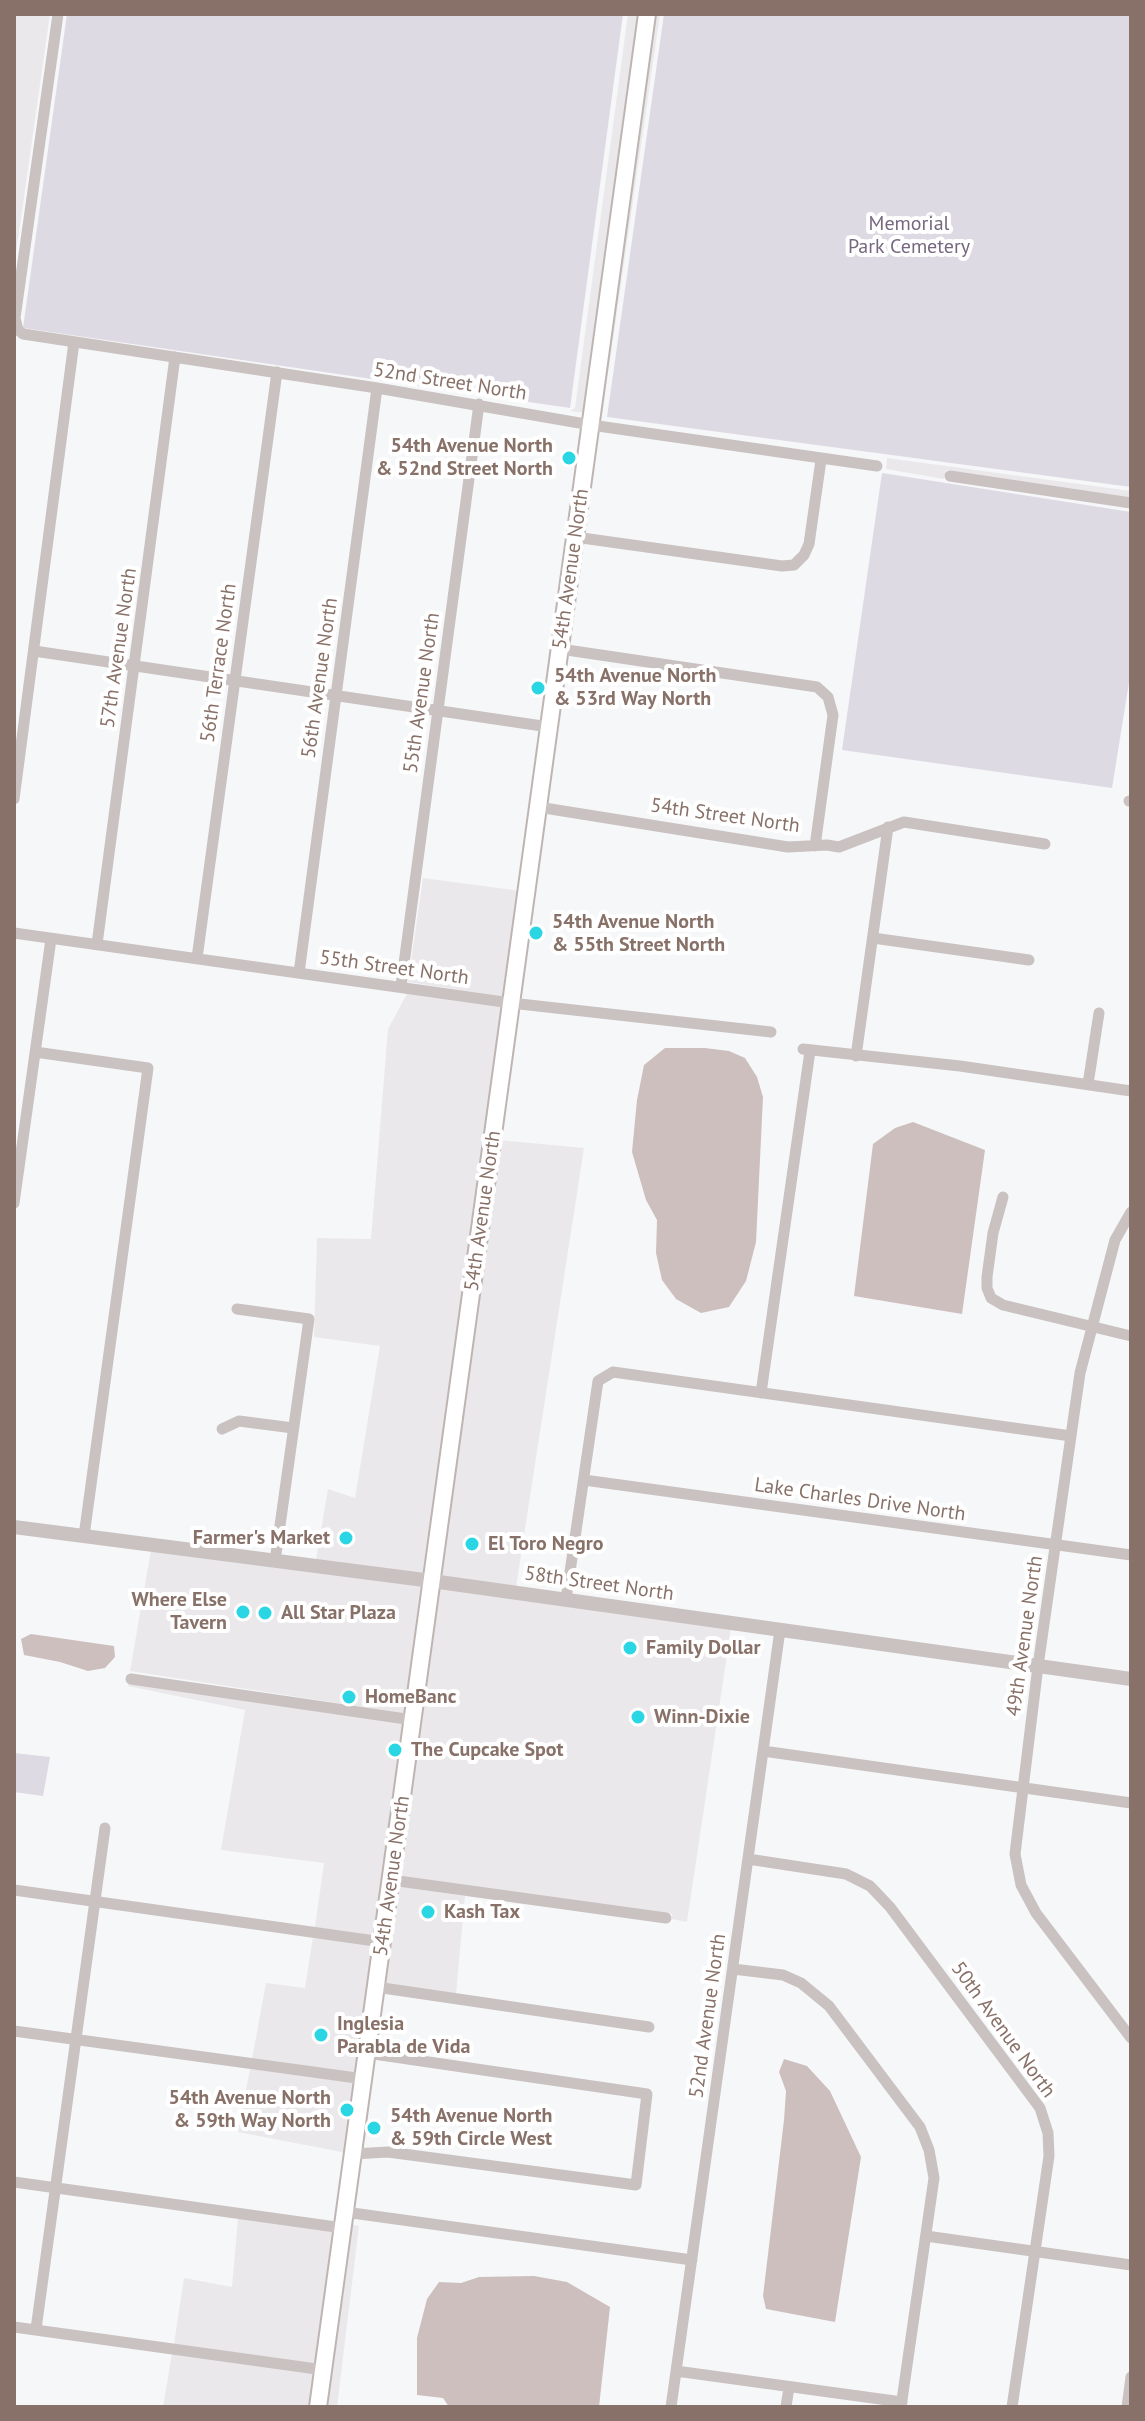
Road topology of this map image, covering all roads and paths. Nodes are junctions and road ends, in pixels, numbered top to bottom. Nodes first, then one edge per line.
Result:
1 (58, 14) edge
2 (647, 14) edge
3 (74, 342) junction
4 (175, 357) junction
5 (277, 372) junction
6 (377, 388) junction
7 (479, 404) junction
8 (591, 425) junction
9 (821, 460) junction
10 (877, 466) dead end
11 (950, 476) dead end
12 (1131, 503) edge
13 (575, 537) junction
14 (560, 649) junction
15 (34, 651) junction
16 (134, 665) junction
17 (235, 681) junction
18 (335, 695) junction
19 (438, 711) junction
20 (549, 727) junction
21 (14, 799) edge
22 (538, 807) junction
23 (888, 827) junction
24 (1045, 844) dead end
25 (815, 846) junction
26 (14, 933) edge
27 (873, 938) junction
28 (51, 939) junction
29 (97, 944) junction
30 (197, 958) junction
31 (1029, 960) dead end
32 (299, 973) junction
33 (401, 986) junction
34 (511, 1003) junction
35 (1099, 1013) dead end
36 (771, 1032) dead end
37 (35, 1052) junction
38 (856, 1056) junction
39 (1088, 1084) junction
40 (1131, 1091) edge
41 (1003, 1197) dead end
42 (14, 1203) edge
43 (1131, 1212) edge
44 (237, 1309) dead end
45 (1092, 1328) junction
46 (1131, 1336) edge
47 (761, 1393) junction
48 (293, 1428) junction
49 (222, 1429) dead end
50 (1071, 1436) junction
51 (584, 1480) junction
52 (14, 1527) edge
53 (84, 1536) junction
54 (1057, 1545) junction
55 (1131, 1555) edge
56 (275, 1561) junction
57 (432, 1581) junction
58 (566, 1599) junction
59 (780, 1630) junction
60 (1038, 1666) junction
61 (131, 1679) dead end
62 (1131, 1679) edge
63 (413, 1720) junction
64 (763, 1751) junction
65 (1022, 1788) junction
66 (1131, 1803) edge
67 (105, 1828) dead end
68 (748, 1859) junction
69 (391, 1880) junction
70 (14, 1890) edge
71 (95, 1901) junction
72 (666, 1918) dead end
73 (382, 1942) junction
74 (733, 1969) junction
75 (376, 1987) junction
76 (649, 2027) dead end
77 (14, 2031) edge
78 (1131, 2038) edge
79 (76, 2040) junction
80 (367, 2053) junction
81 (364, 2079) junction
82 (353, 2154) junction
83 (14, 2182) edge
84 (55, 2188) junction
85 (344, 2220) junction
86 (926, 2236) junction
87 (1033, 2251) junction
88 (692, 2260) junction
89 (1131, 2265) edge
90 (14, 2327) edge
91 (36, 2329) junction
92 (324, 2370) junction
93 (676, 2371) junction
94 (1131, 2378) edge
95 (789, 2387) junction
96 (902, 2404) edge
97 (318, 2407) edge
98 (671, 2407) edge
99 (786, 2407) edge
100 (1012, 2407) edge
101 (1127, 2407) edge

1 - 3 street, 52nd Street North
2 - 8 main road, 54th Avenue North
3 - 4 street, 52nd Street North
3 - 15 street
4 - 5 street, 52nd Street North
4 - 16 street, 57th Avenue North
5 - 6 street, 52nd Street North
5 - 17 street, 56th Terrace North
6 - 7 street, 52nd Street North
6 - 18 street, 56th Avenue North
7 - 8 street, 52nd Street North
7 - 19 street, 55th Avenue North
8 - 9 street, 52nd Street North
8 - 13 main road, 54th Avenue North
9 - 10 street, 52nd Street North
9 - 13 street
11 - 12 street
13 - 14 main road, 54th Avenue North
14 - 20 main road, 54th Avenue North
14 - 25 street
15 - 16 street
15 - 21 street
16 - 17 street
16 - 29 street, 57th Avenue North
17 - 18 street
17 - 30 street, 56th Terrace North
18 - 19 street
18 - 32 street, 56th Avenue North
19 - 20 street
19 - 33 street, 55th Avenue North
20 - 22 main road, 54th Avenue North
22 - 25 street, 54th Street North
22 - 34 main road, 54th Avenue North
23 - 24 street, 54th Street North
23 - 25 street, 54th Street North
23 - 27 street
26 - 28 street, 55th Street North
27 - 31 street
27 - 38 street
28 - 29 street, 55th Street North
28 - 37 street
29 - 30 street, 55th Street North
30 - 32 street, 55th Street North
32 - 33 street, 55th Street North
33 - 34 street, 55th Street North
34 - 36 street, 55th Street North
34 - 57 main road, 54th Avenue North
35 - 39 street
37 - 42 street
37 - 53 street
38 - 39 street
38 - 47 street
39 - 40 street
41 - 45 street
43 - 45 street, 49th Avenue North
44 - 48 street
45 - 46 street
45 - 50 street, 49th Avenue North
47 - 50 street
47 - 51 street
48 - 49 street
48 - 56 street
50 - 54 street, 49th Avenue North
51 - 54 street, Lake Charles Drive North
51 - 58 street
52 - 53 street, 58th Street North
53 - 56 street, 58th Street North
54 - 55 street, Lake Charles Drive North
54 - 60 street, 49th Avenue North
56 - 57 street, 58th Street North
57 - 58 street, 58th Street North
57 - 63 main road, 54th Avenue North
58 - 59 street, 58th Street North
59 - 60 street, 58th Street North
59 - 64 street, 52nd Avenue North
60 - 62 street, 58th Street North
60 - 65 street, 49th Avenue North
61 - 63 street
63 - 69 main road, 54th Avenue North
64 - 65 street
64 - 68 street, 52nd Avenue North
65 - 66 street
65 - 78 street, 49th Avenue North
67 - 71 street
68 - 74 street, 52nd Avenue North
68 - 87 street, 50th Avenue North
69 - 72 street
69 - 73 main road, 54th Avenue North
70 - 71 street
71 - 73 street
71 - 79 street
73 - 75 main road, 54th Avenue North
74 - 86 street
74 - 88 street, 52nd Avenue North
75 - 76 street
75 - 80 main road, 54th Avenue North
77 - 79 street
79 - 81 street
79 - 84 street
80 - 81 main road, 54th Avenue North
80 - 82 street
81 - 82 main road, 54th Avenue North
82 - 85 main road, 54th Avenue North
83 - 84 street
84 - 85 street
84 - 91 street
85 - 88 street
85 - 92 main road, 54th Avenue North
86 - 87 street
86 - 96 street
87 - 89 street
87 - 100 street, 50th Avenue North
88 - 93 street, 52nd Avenue North
90 - 91 street
91 - 92 street
92 - 97 main road, 54th Avenue North
93 - 95 street
93 - 98 street, 52nd Avenue North
94 - 101 street
95 - 96 street
95 - 99 street

